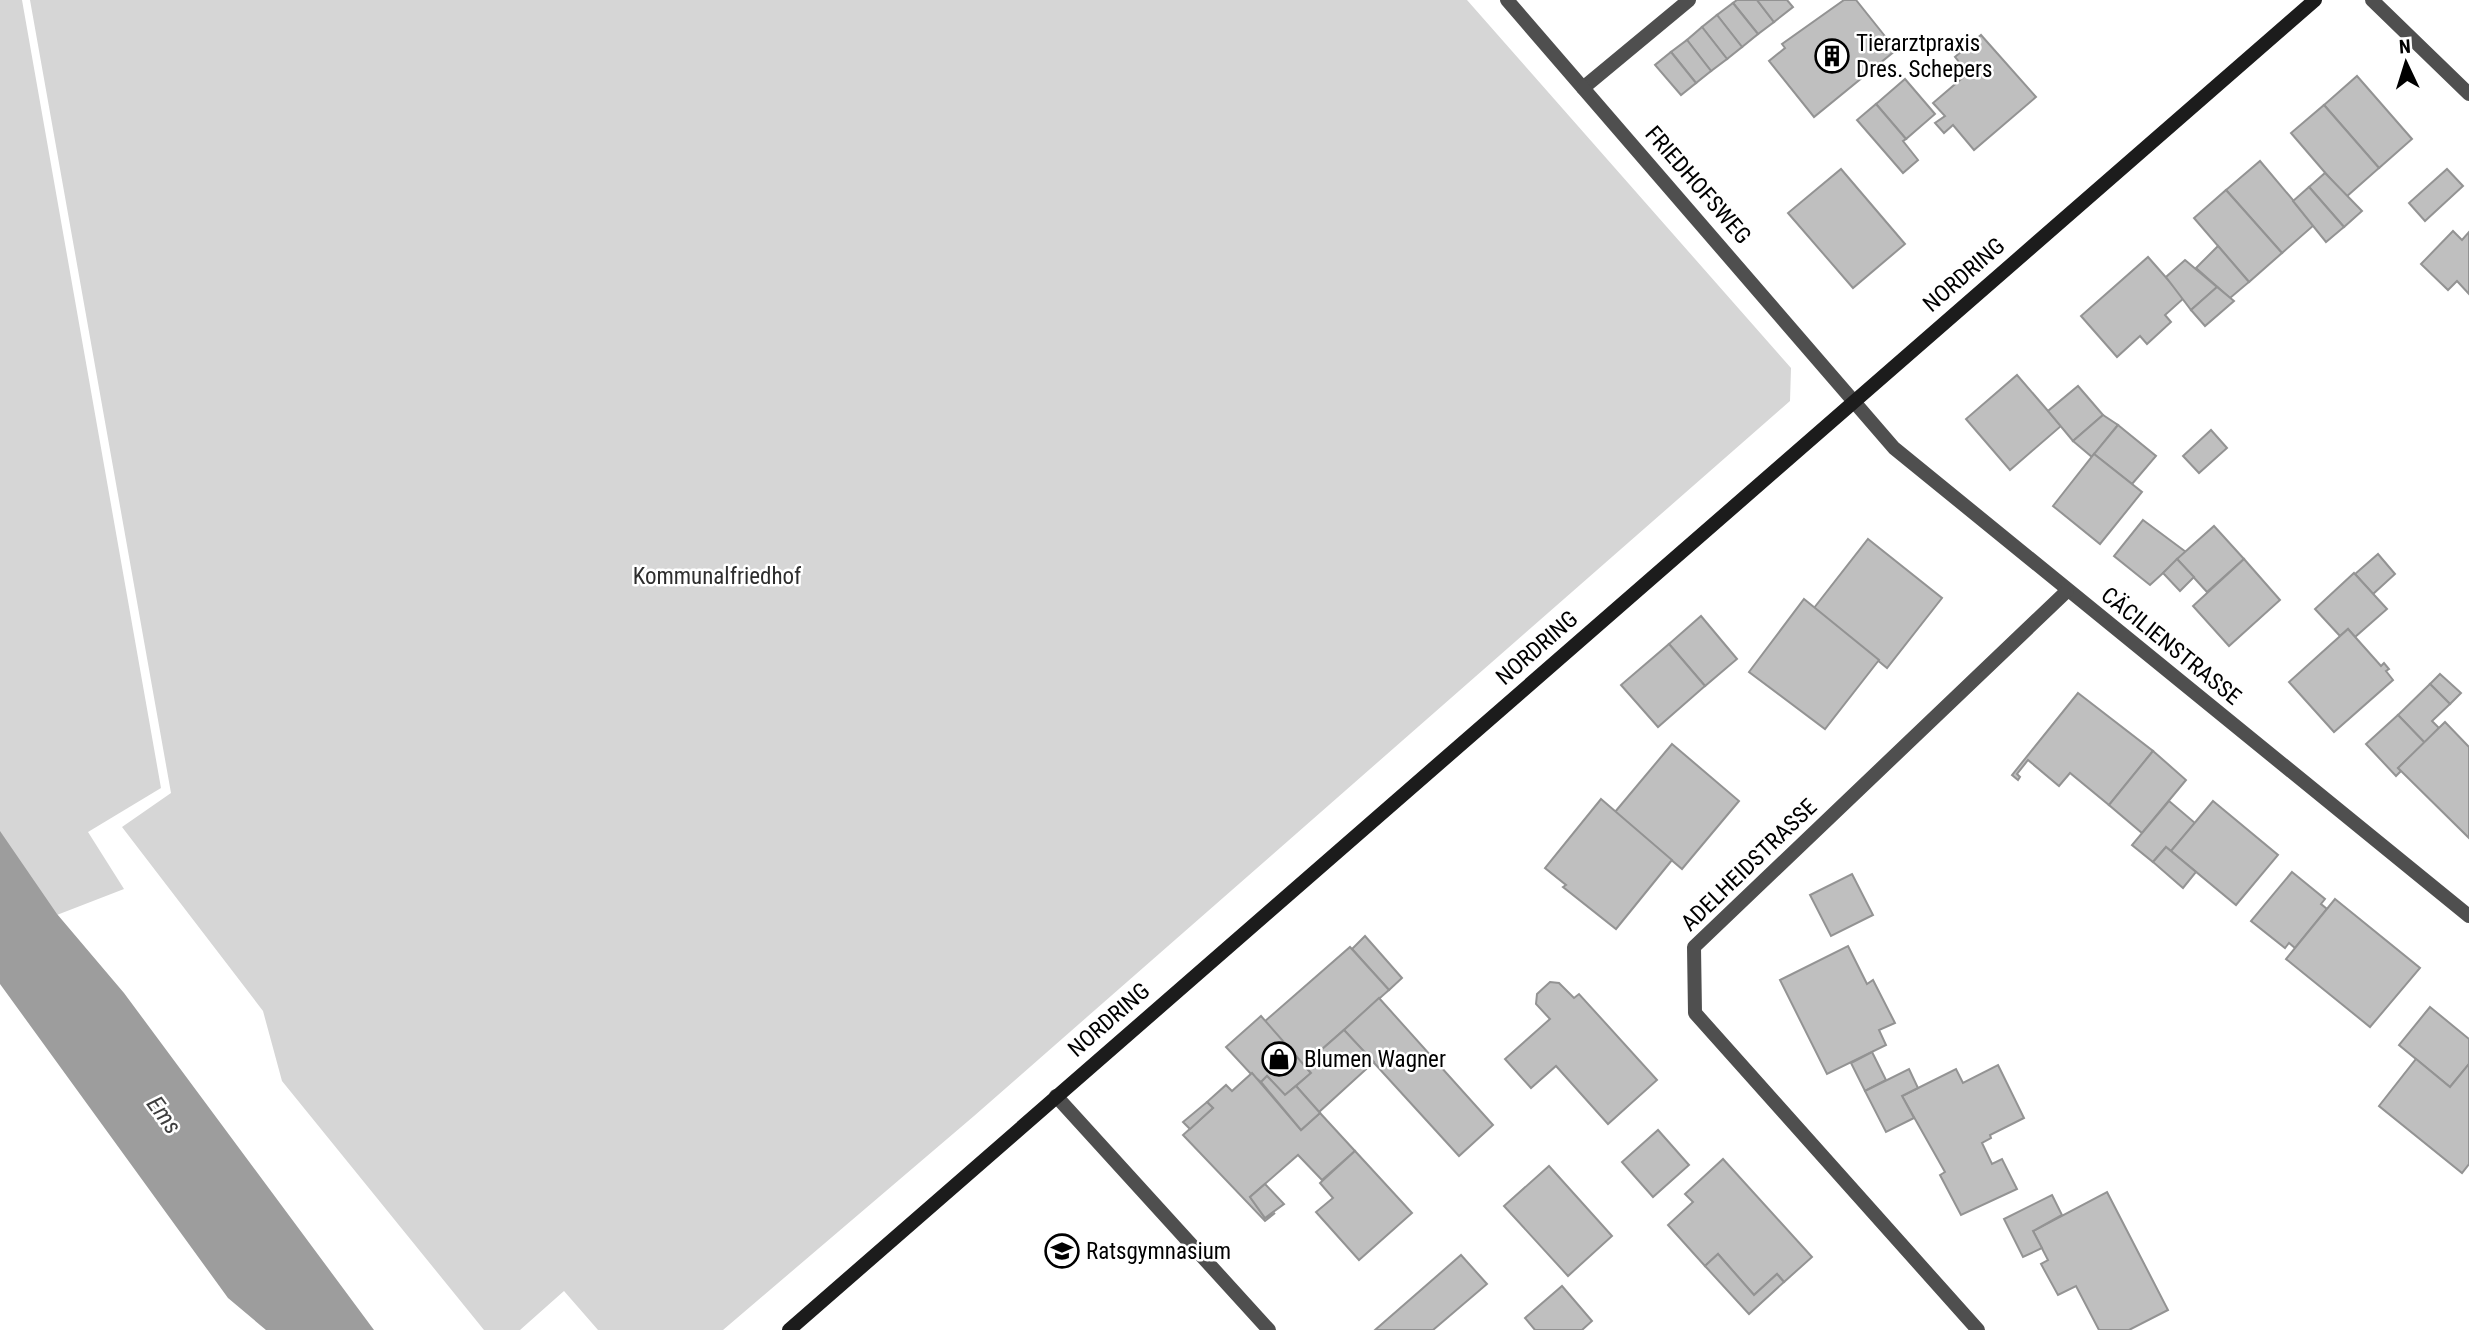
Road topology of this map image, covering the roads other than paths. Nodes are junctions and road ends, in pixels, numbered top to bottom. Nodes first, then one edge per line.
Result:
1 (1507, 0) edge
2 (1689, 0) edge
3 (2315, 0) edge
4 (2372, 0) edge
5 (1583, 88) junction
6 (2469, 93) edge
7 (1855, 401) junction
8 (2067, 591) junction
9 (2469, 916) edge
10 (1056, 1096) junction
11 (789, 1330) edge
12 (1269, 1330) edge
13 (1978, 1330) edge

1 - 5 street, FRIEDHOFSWEG
2 - 5 street
3 - 7 main road, NORDRING
4 - 6 street
5 - 7 street, FRIEDHOFSWEG
7 - 8 street, CÄCILIENSTRASSE
7 - 10 main road, NORDRING
8 - 9 street, CÄCILIENSTRASSE
8 - 13 street, ADELHEIDSTRASSE
10 - 11 main road, NORDRING
10 - 12 street

